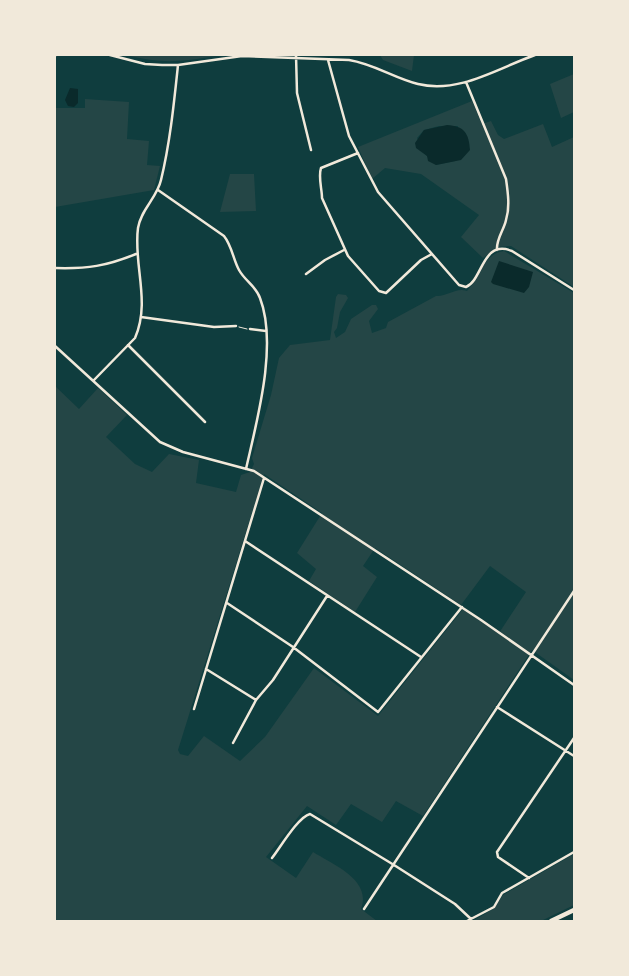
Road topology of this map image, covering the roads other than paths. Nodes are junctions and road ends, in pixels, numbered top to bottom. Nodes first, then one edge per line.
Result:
1 (110, 55) edge
2 (296, 55) edge
3 (535, 55) edge
4 (297, 60) junction
5 (328, 60) junction
6 (178, 65) junction
7 (466, 82) junction
8 (310, 150) dead end
9 (358, 153) junction
10 (158, 190) junction
11 (345, 250) junction
12 (498, 250) junction
13 (136, 254) junction
14 (432, 254) junction
15 (55, 268) edge
16 (306, 274) dead end
17 (574, 290) edge
18 (141, 317) junction
19 (236, 326) road end
20 (250, 329) road end
21 (267, 331) junction
22 (128, 345) junction
23 (55, 346) edge
24 (94, 380) junction
25 (205, 422) dead end
26 (246, 468) junction
27 (264, 478) junction
28 (245, 541) junction
29 (574, 591) edge
30 (327, 596) junction
31 (227, 603) junction
32 (462, 607) junction
33 (293, 647) junction
34 (532, 655) junction
35 (421, 657) junction
36 (206, 669) junction
37 (574, 685) edge
38 (256, 700) junction
39 (497, 707) junction
40 (194, 709) dead end
41 (574, 738) edge
42 (233, 743) dead end
43 (566, 750) junction
44 (574, 756) edge
45 (574, 852) edge
46 (272, 858) dead end
47 (394, 865) junction
48 (529, 878) junction
49 (364, 909) dead end
50 (574, 910) edge
51 (471, 919) junction
52 (467, 921) edge
53 (551, 921) edge

1 - 6 street
2 - 4 street
3 - 7 street
4 - 5 street
4 - 6 street
4 - 8 street
5 - 7 street
5 - 9 street
6 - 10 street
7 - 12 street
9 - 11 street
9 - 14 street
10 - 13 street
10 - 21 street
11 - 14 street
11 - 16 street
12 - 14 street
12 - 17 street
13 - 15 street
13 - 18 street
18 - 19 street
18 - 22 street
20 - 21 street
21 - 26 street
22 - 24 street
22 - 25 street
23 - 24 street
24 - 26 street
26 - 27 street
27 - 28 street
27 - 32 street
28 - 30 street
28 - 31 street
29 - 34 street
30 - 33 street
30 - 35 street
31 - 33 street
31 - 36 street
32 - 34 street
32 - 35 street
33 - 35 street
33 - 38 street
34 - 37 street
34 - 39 street
36 - 38 street
36 - 40 street
38 - 42 street
39 - 43 street
39 - 47 street
41 - 43 street
43 - 44 street
43 - 48 street
45 - 48 street
46 - 47 street
47 - 49 street
47 - 51 street
48 - 51 street
50 - 53 main road
51 - 52 street

